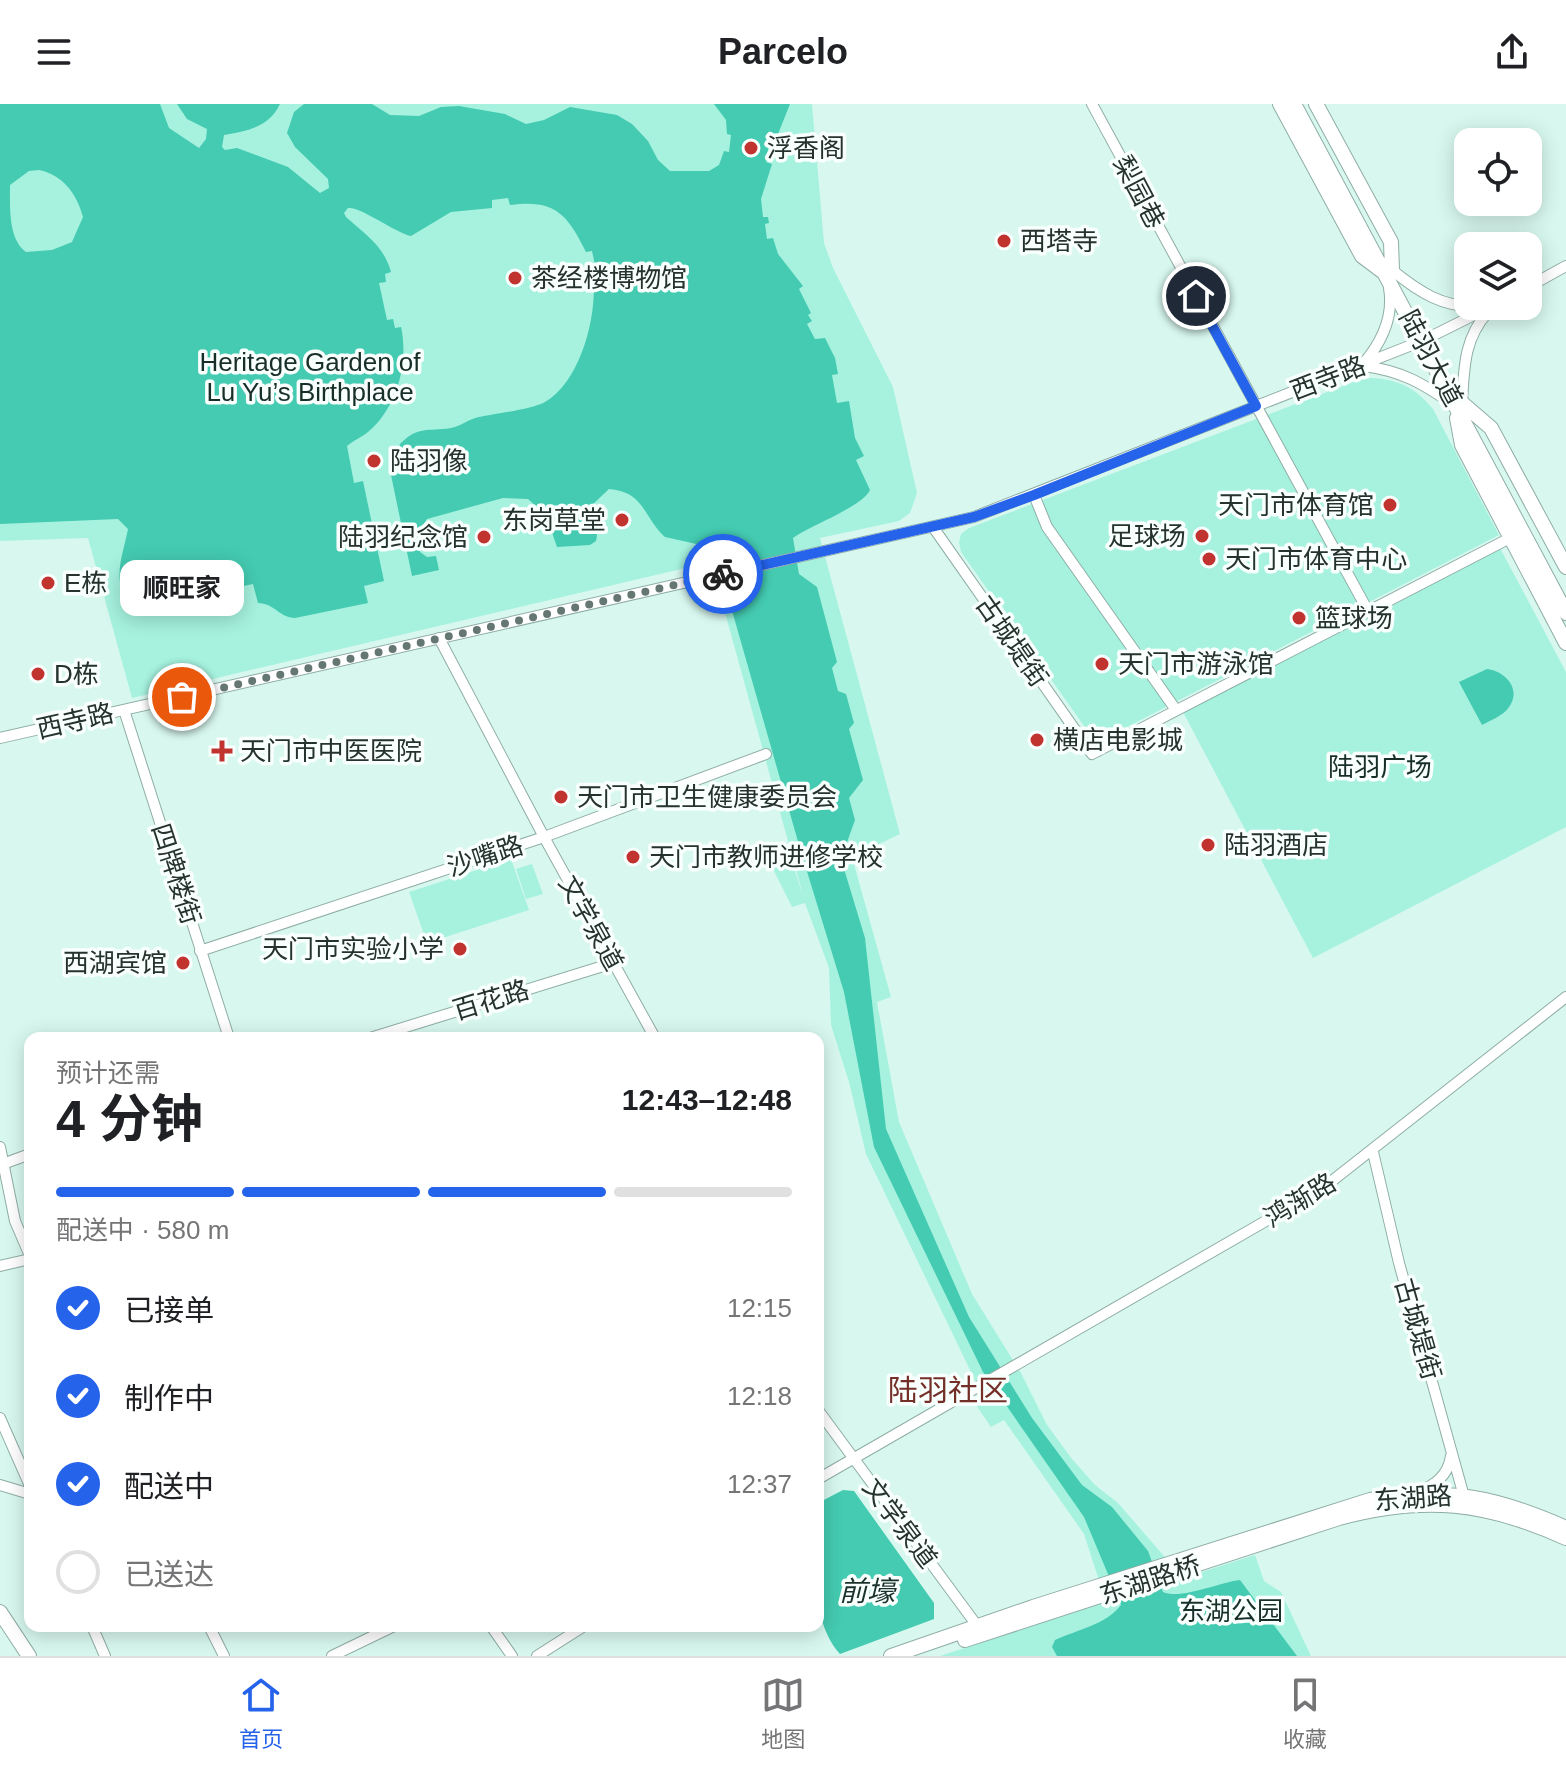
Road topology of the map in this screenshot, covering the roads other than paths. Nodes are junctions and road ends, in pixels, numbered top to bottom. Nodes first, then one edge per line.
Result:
1 (1092, 104) edge
2 (1280, 104) edge
3 (1294, 104) edge
4 (1303, 104) edge
5 (1316, 104) edge
6 (1566, 266) edge
7 (1389, 272) junction
8 (1542, 279) edge
9 (1454, 305) edge
10 (1465, 320) edge
11 (1481, 320) edge
12 (1424, 340) junction
13 (1362, 365) junction
14 (1459, 404) junction
15 (1256, 406) junction
16 (1034, 495) junction
17 (933, 527) junction
18 (1510, 538) junction
19 (1536, 540) junction
20 (1566, 568) edge
21 (1566, 597) edge
22 (1368, 611) junction
23 (1566, 613) edge
24 (439, 638) junction
25 (1566, 643) edge
26 (124, 710) junction
27 (1176, 710) junction
28 (0, 738) edge
29 (766, 754) dead end
30 (544, 837) junction
31 (200, 951) junction
32 (613, 963) junction
33 (1566, 997) edge
34 (227, 1032) edge
35 (389, 1032) edge
36 (652, 1032) edge
37 (0, 1147) edge
38 (1373, 1152) junction
39 (24, 1156) edge
40 (2, 1164) edge
41 (24, 1243) edge
42 (24, 1259) edge
43 (0, 1266) edge
44 (0, 1418) edge
45 (824, 1419) edge
46 (1450, 1446) junction
47 (852, 1459) junction
48 (24, 1472) edge
49 (824, 1475) edge
50 (0, 1485) edge
51 (24, 1492) edge
52 (1409, 1495) junction
53 (1465, 1500) junction
54 (1566, 1528) edge
55 (1262, 1538) junction
56 (1566, 1538) edge
57 (0, 1612) edge
58 (0, 1627) edge
59 (980, 1630) junction
60 (95, 1632) edge
61 (212, 1632) edge
62 (382, 1632) edge
63 (495, 1632) edge
64 (575, 1632) edge
65 (19, 1656) edge
66 (29, 1656) edge
67 (105, 1656) edge
68 (224, 1656) edge
69 (332, 1656) edge
70 (512, 1656) edge
71 (537, 1656) edge
72 (891, 1656) edge
73 (915, 1656) edge

1 - 15 street, 梨园巷
2 - 7 main road
3 - 7 main road, 陆羽大道
4 - 7 main road, 陆羽大道
5 - 7 main road
6 - 8 street
7 - 9 street
7 - 12 main road, 陆羽大道
7 - 13 street
10 - 12 street, 西寺路
11 - 14 street
12 - 13 street, 西寺路
12 - 14 main road, 陆羽大道
13 - 14 street
13 - 15 street, 西寺路
14 - 18 main road
14 - 19 main road, 陆羽大道
14 - 20 main road
14 - 23 main road, 陆羽大道
15 - 16 street, 西寺路
15 - 22 street, 梨园巷
16 - 17 street, 西寺路
16 - 27 street
17 - 24 street, 西寺路
17 - 27 street, 古城堤街
18 - 22 street
18 - 25 main road
19 - 20 main road
19 - 21 main road, 陆羽大道
22 - 27 street
24 - 26 street, 西寺路
24 - 30 street, 文学泉道
26 - 28 street, 西寺路
26 - 31 street, 四牌楼街
29 - 30 street, 沙嘴路
30 - 31 street, 沙嘴路
30 - 32 street, 文学泉道
31 - 34 street, 四牌楼街
32 - 35 street, 百花路
32 - 36 street, 文学泉道
33 - 38 street, 鸿渐路
37 - 40 street
38 - 46 street, 古城堤街
38 - 47 street, 鸿渐路
39 - 40 street
40 - 41 street
42 - 43 street
44 - 48 street
45 - 47 street, 文学泉道
46 - 52 street
46 - 53 street, 古城堤街
47 - 49 street
47 - 59 street, 文学泉道
50 - 51 street
52 - 53 main road, 东湖路
52 - 55 main road, 东湖路
53 - 54 main road, 东湖路
53 - 55 main road, 东湖路
53 - 56 main road, 东湖路
55 - 59 main road, 东湖路桥
57 - 66 main road
58 - 65 main road
59 - 72 main road
59 - 73 main road
60 - 67 street
61 - 68 street
62 - 69 street
63 - 70 street
64 - 71 street

